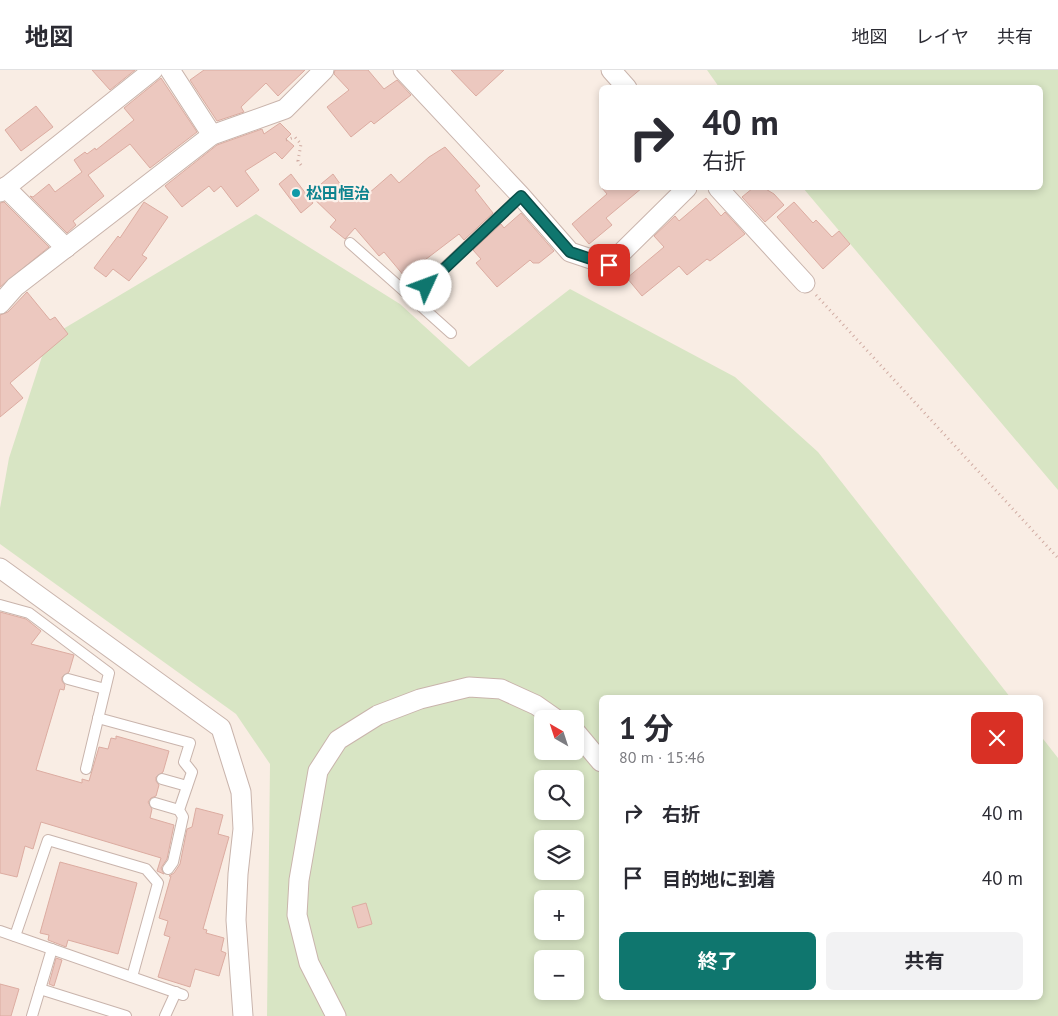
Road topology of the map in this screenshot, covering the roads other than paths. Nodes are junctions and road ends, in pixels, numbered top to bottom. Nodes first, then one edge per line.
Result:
1 (153, 70) edge
2 (170, 70) edge
3 (324, 70) edge
4 (403, 70) edge
5 (611, 70) edge
6 (624, 85) edge
7 (212, 136) junction
8 (3, 190) edge
9 (685, 190) edge
10 (720, 190) edge
11 (521, 196) junction
12 (350, 243) dead end
13 (66, 248) junction
14 (805, 283) road end
15 (412, 298) junction
16 (0, 304) edge
17 (451, 333) dead end
18 (0, 568) edge
19 (0, 605) edge
20 (68, 679) dead end
21 (105, 689) junction
22 (542, 710) edge
23 (98, 718) junction
24 (584, 742) edge
25 (599, 760) edge
26 (86, 769) dead end
27 (162, 780) dead end
28 (187, 786) junction
29 (155, 803) dead end
30 (179, 810) junction
31 (164, 876) junction
32 (0, 931) edge
33 (15, 936) junction
34 (52, 949) junction
35 (132, 976) junction
36 (40, 988) junction
37 (32, 1016) edge
38 (126, 1016) edge
39 (165, 1016) edge
40 (243, 1016) edge
41 (336, 1016) edge

1 - 8 street
2 - 7 street
3 - 7 street
4 - 11 street
5 - 6 street
7 - 13 street
8 - 13 street
9 - 11 street
10 - 14 street
11 - 15 lane
12 - 15 lane
13 - 16 street
15 - 17 lane
18 - 40 street
19 - 21 lane
20 - 21 lane
21 - 23 lane
22 - 41 street
23 - 26 lane
23 - 28 lane
24 - 25 street
27 - 28 lane
28 - 30 lane
29 - 30 lane
30 - 31 lane
31 - 33 lane
31 - 35 lane
32 - 33 lane
33 - 34 lane
34 - 35 lane
34 - 36 lane
35 - 39 lane
36 - 37 lane
36 - 38 lane

